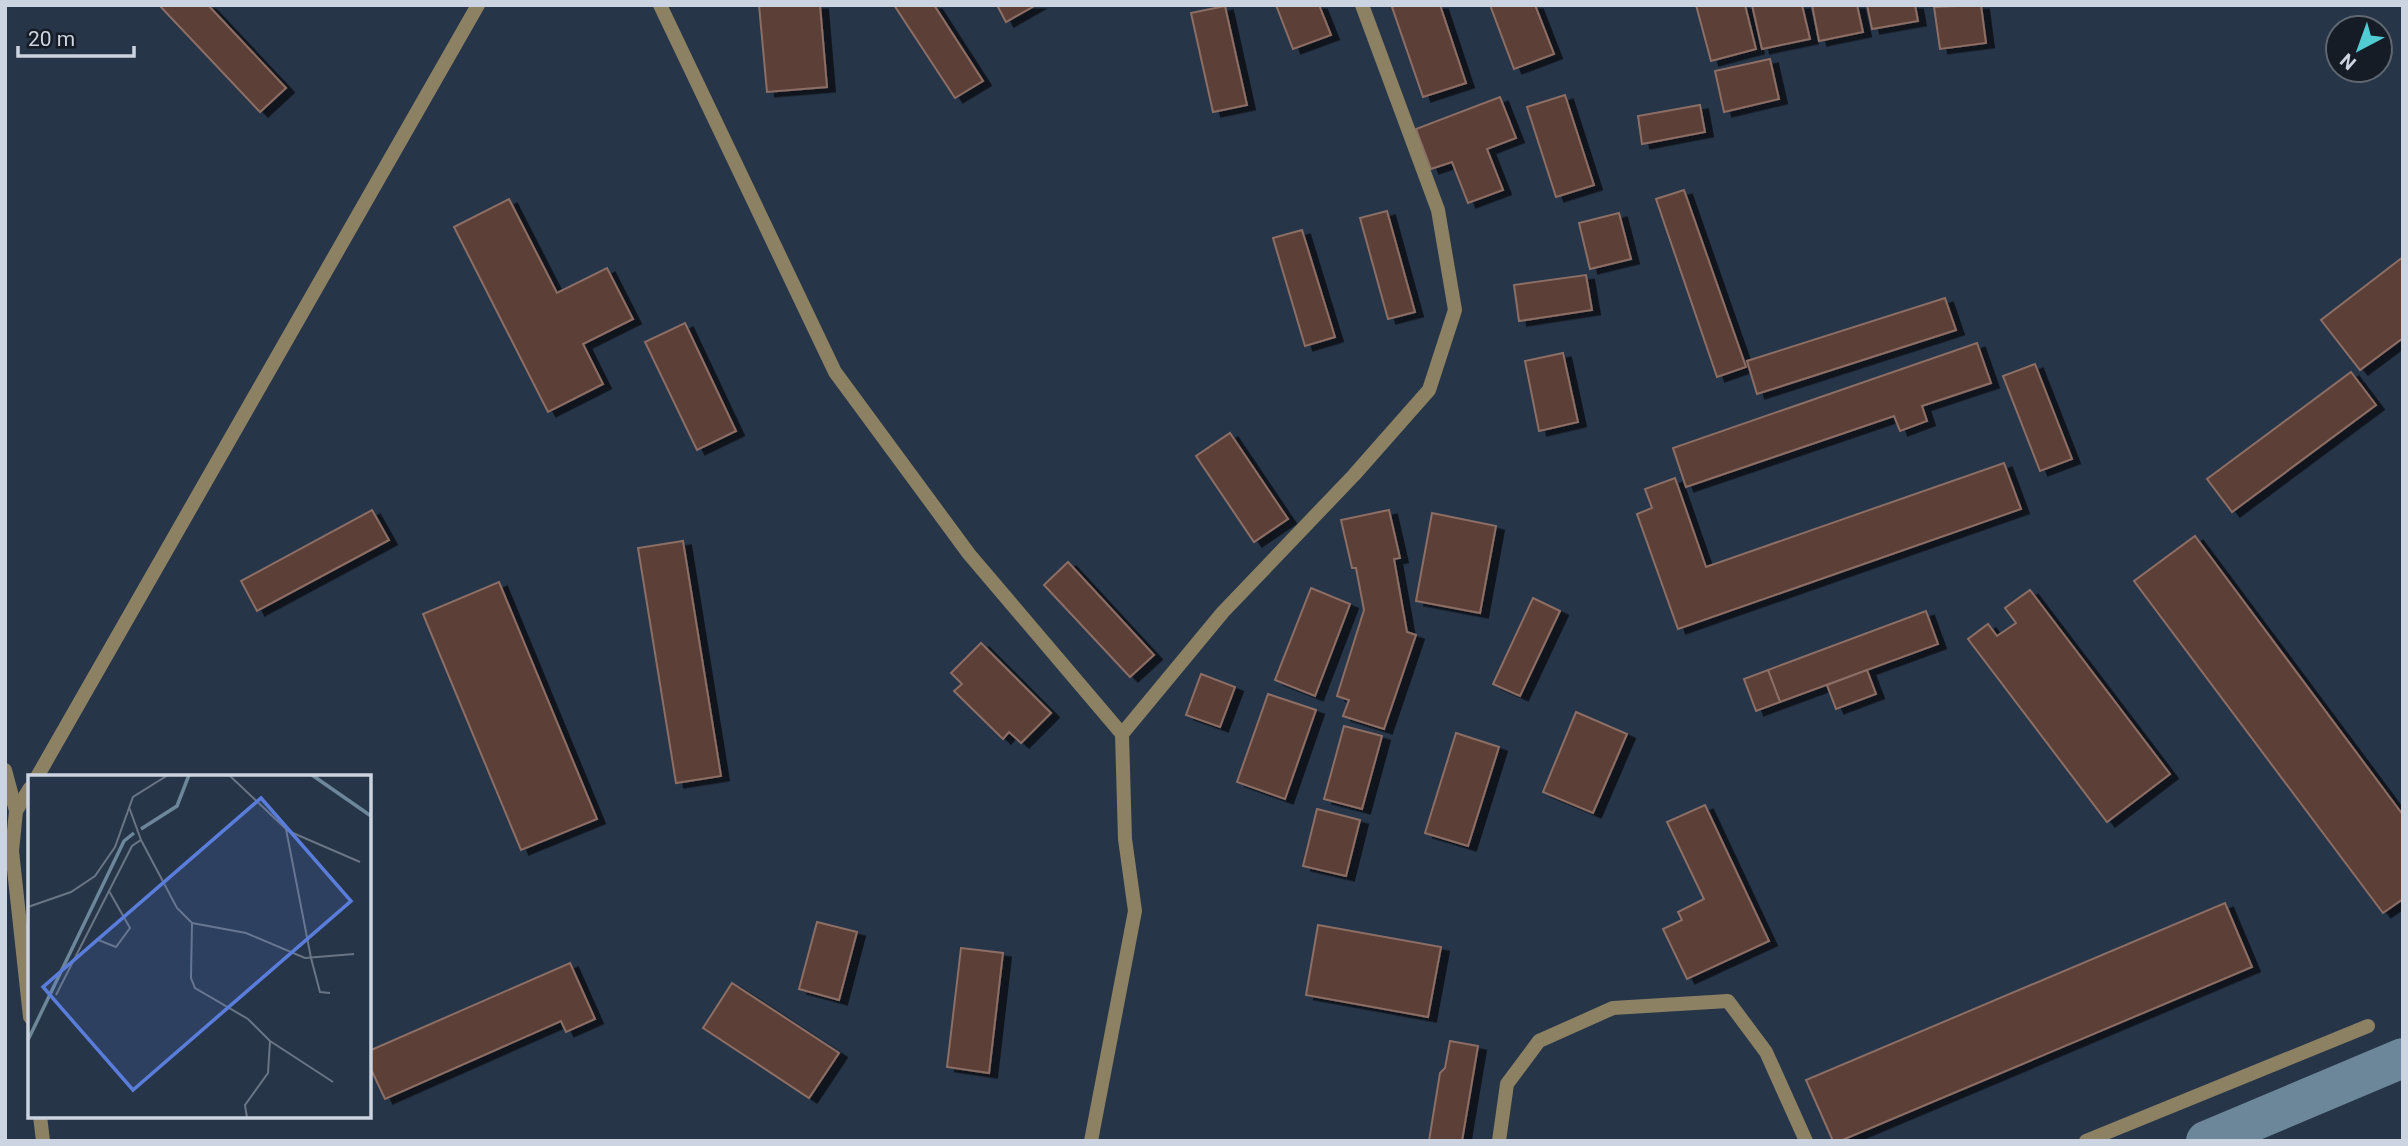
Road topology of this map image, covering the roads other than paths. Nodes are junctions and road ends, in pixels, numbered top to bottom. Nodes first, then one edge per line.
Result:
1 (478, 5) edge
2 (660, 5) edge
3 (1362, 5) edge
4 (1122, 734) junction
5 (5, 769) edge
6 (38, 775) edge
7 (28, 791) edge
8 (16, 811) junction
9 (28, 999) edge
10 (2368, 1026) dead end
11 (40, 1118) edge
12 (43, 1141) edge
13 (1091, 1141) edge
14 (1499, 1141) edge
15 (1806, 1141) edge
16 (2086, 1141) edge

1 - 6 street
2 - 4 street
3 - 4 street
4 - 13 street
5 - 8 street
7 - 8 street
8 - 9 street
10 - 16 street
11 - 12 street
14 - 15 street

